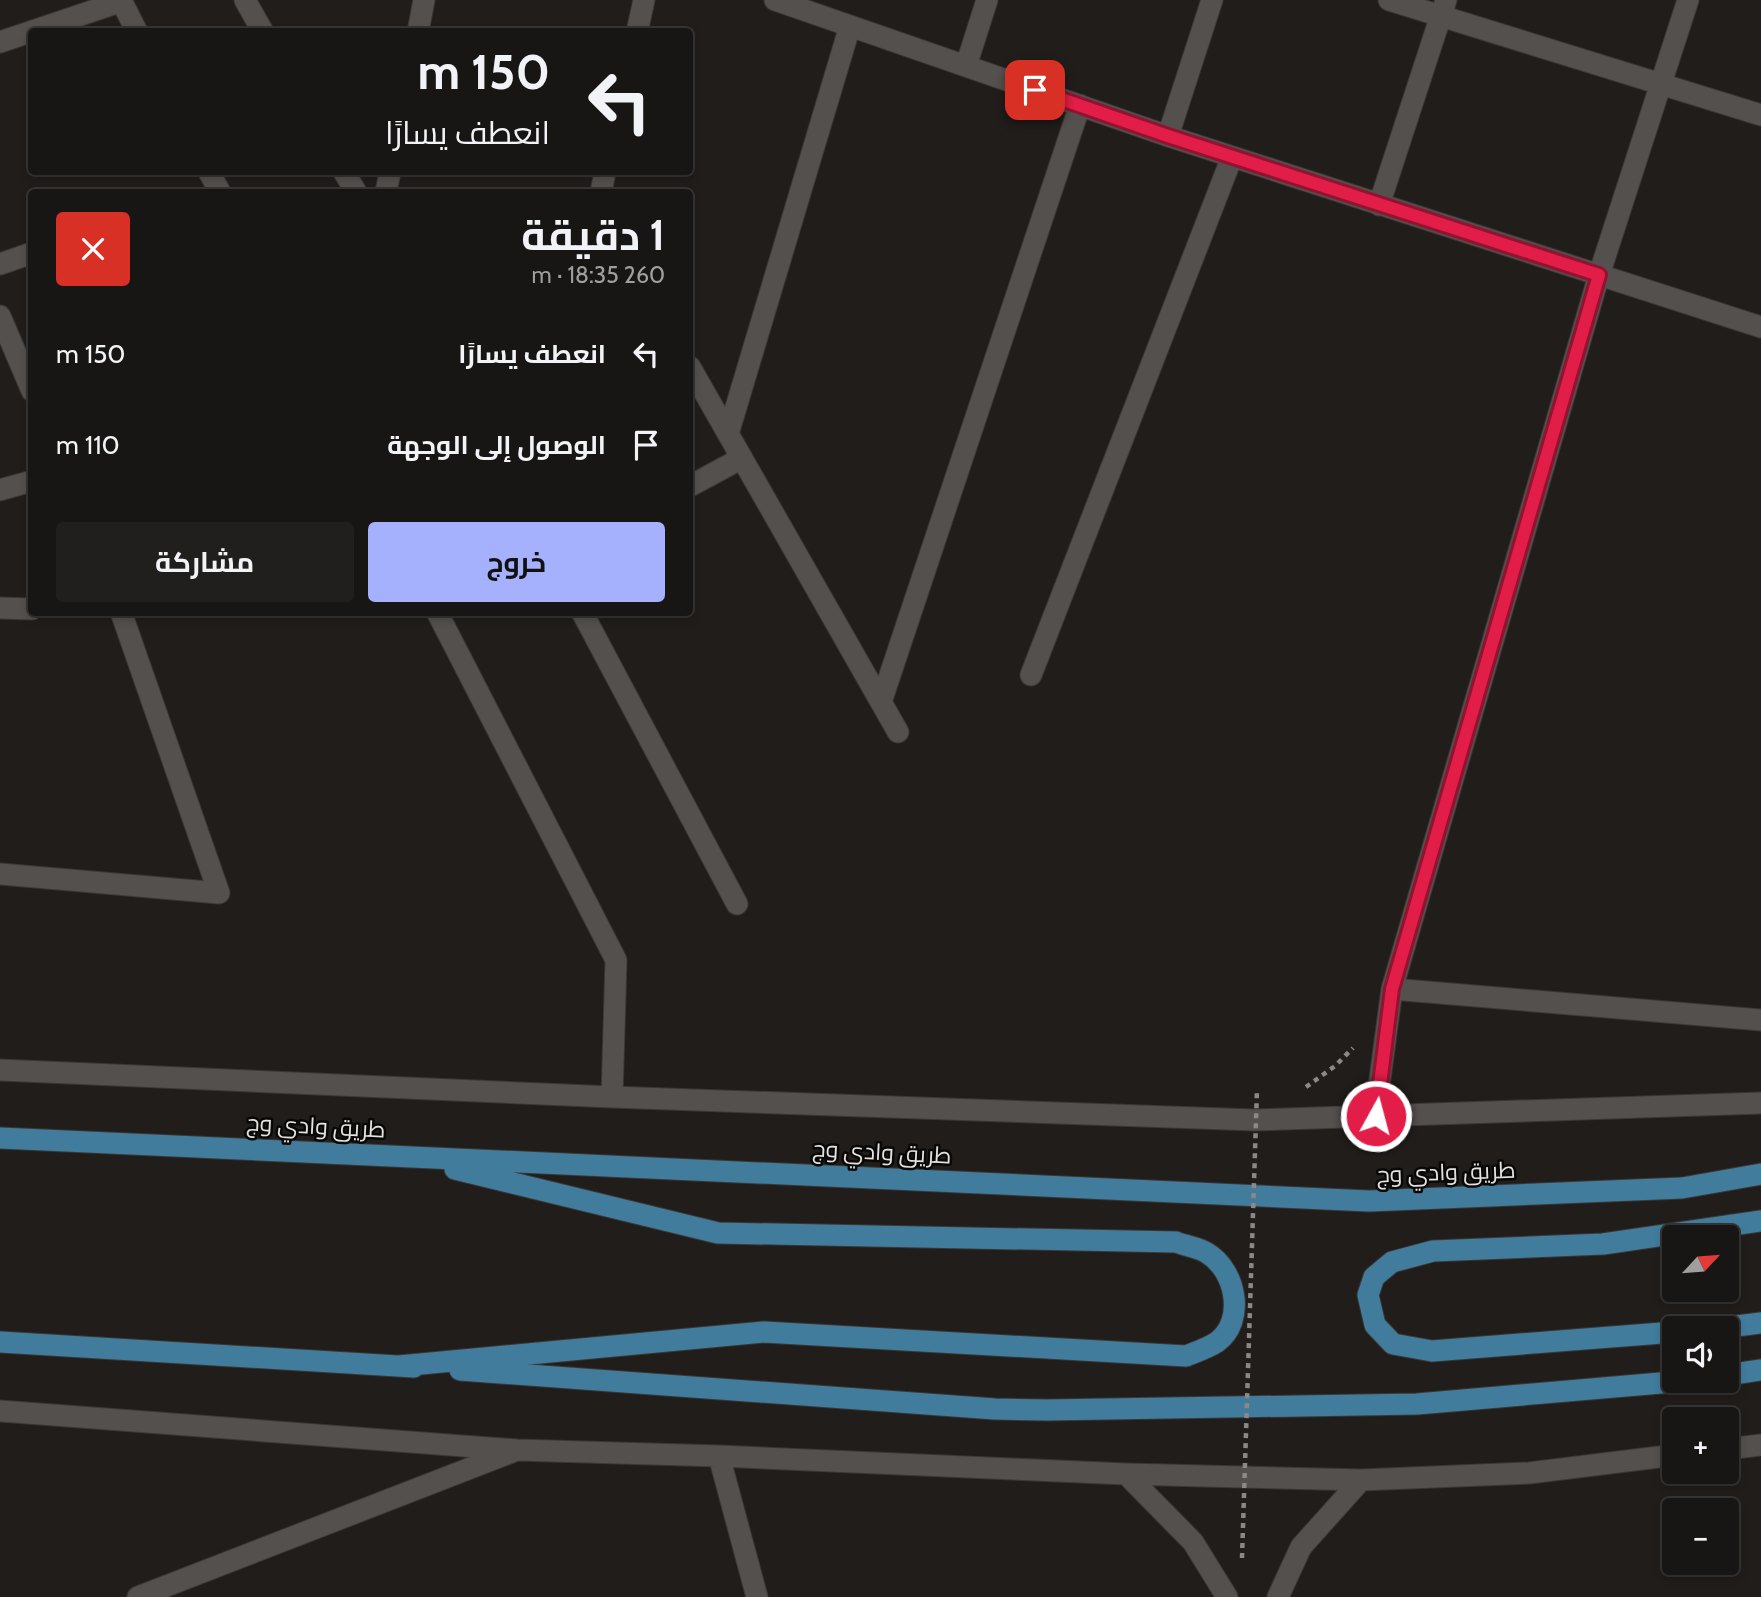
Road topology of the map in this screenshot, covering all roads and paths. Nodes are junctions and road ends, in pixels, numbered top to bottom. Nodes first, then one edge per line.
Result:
1 (245, 0) edge
2 (424, 0) edge
3 (644, 0) edge
4 (775, 0) edge
5 (987, 0) edge
6 (1212, 0) edge
7 (1389, 0) edge
8 (1688, 0) edge
9 (121, 1) edge
10 (1444, 8) edge
11 (850, 26) junction
12 (41, 28) edge
13 (135, 28) edge
14 (261, 28) edge
15 (419, 28) edge
16 (638, 28) edge
17 (28, 33) edge
18 (0, 42) edge
19 (966, 66) junction
20 (1660, 84) junction
21 (1080, 106) junction
22 (1761, 115) edge
23 (1168, 136) junction
24 (1231, 157) junction
25 (1379, 205) junction
26 (28, 254) edge
27 (0, 264) edge
28 (1599, 275) junction
29 (0, 316) edge
30 (1761, 327) edge
31 (693, 372) edge
32 (28, 382) edge
33 (728, 434) junction
34 (742, 458) junction
35 (28, 482) edge
36 (693, 484) edge
37 (0, 491) edge
38 (0, 608) edge
39 (28, 609) edge
40 (122, 616) edge
41 (439, 616) edge
42 (584, 616) edge
43 (1031, 676) dead end
44 (881, 702) junction
45 (898, 732) dead end
46 (0, 874) edge
47 (737, 904) dead end
48 (1392, 989) junction
49 (1761, 1020) edge
50 (1360, 1038) dead end
51 (0, 1070) edge
52 (1267, 1091) dead end
53 (1296, 1091) dead end
54 (612, 1097) junction
55 (1761, 1103) edge
56 (1376, 1116) junction
57 (0, 1138) edge
58 (407, 1157) junction
59 (1761, 1174) edge
60 (1761, 1222) edge
61 (1761, 1323) edge
62 (1739, 1326) edge
63 (1662, 1333) edge
64 (0, 1342) edge
65 (399, 1366) junction
66 (1761, 1370) edge
67 (1739, 1373) edge
68 (1662, 1383) edge
69 (0, 1411) edge
70 (1761, 1445) edge
71 (1739, 1448) edge
72 (517, 1450) junction
73 (719, 1456) junction
74 (1662, 1457) edge
75 (1126, 1474) junction
76 (1361, 1480) junction
77 (1242, 1558) dead end
78 (138, 1597) edge
79 (757, 1597) edge
80 (1227, 1597) edge
81 (1278, 1597) edge

1 - 14 street
2 - 15 street
3 - 16 street
4 - 11 street
5 - 19 street
6 - 23 street
7 - 10 street
8 - 20 street
9 - 12 street
9 - 13 street
10 - 20 street
10 - 25 street
11 - 19 street
11 - 33 street
17 - 18 street
19 - 21 street
20 - 22 street
20 - 28 street
21 - 23 street
21 - 44 street
23 - 24 street
24 - 25 street
24 - 43 street
25 - 28 street
26 - 27 street
28 - 30 street
28 - 48 street
29 - 32 street
31 - 33 street
33 - 34 street
34 - 36 street
34 - 44 street
35 - 37 street
38 - 39 street
40 - 46 street
41 - 54 street
42 - 47 street
44 - 45 street
48 - 49 street
48 - 56 street
50 - 53 path
51 - 54 street
52 - 77 path, bridge
54 - 56 street
55 - 56 street
57 - 58 main road, طريق وادي وج
58 - 59 main road, طريق وادي وج
58 - 65 main road
60 - 63 main road
61 - 62 main road
64 - 65 main road
65 - 68 main road
66 - 67 main road
69 - 72 street
70 - 71 street
72 - 73 street
72 - 78 street
73 - 75 street
73 - 79 street
74 - 76 street
75 - 76 street
75 - 80 street
76 - 81 street

